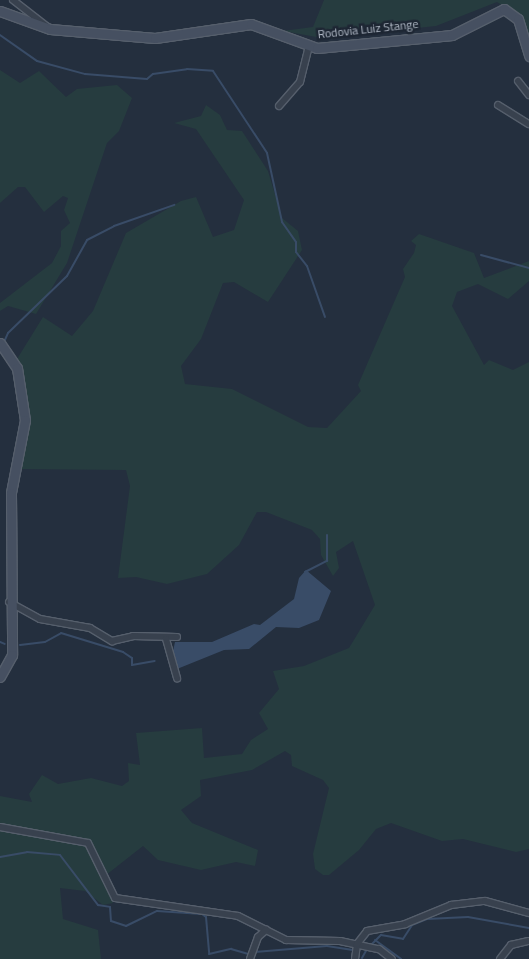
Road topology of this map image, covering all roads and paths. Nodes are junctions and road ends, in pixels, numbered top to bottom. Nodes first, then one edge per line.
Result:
1 (13, 0) edge
2 (0, 11) edge
3 (50, 29) junction
4 (309, 47) junction
5 (529, 56) edge
6 (518, 81) dead end
7 (529, 95) edge
8 (498, 105) dead end
9 (279, 106) dead end
10 (529, 124) edge
11 (0, 343) edge
12 (8, 601) junction
13 (177, 637) dead end
14 (166, 639) junction
15 (1, 675) edge
16 (177, 678) dead end
17 (0, 827) edge
18 (529, 913) edge
19 (266, 930) junction
20 (529, 941) edge
21 (357, 944) junction
22 (250, 959) edge
23 (355, 959) edge
24 (392, 959) edge
25 (500, 959) edge

1 - 3 street
2 - 3 street, Rodovia Luiz Stange
3 - 4 street, Rodovia Luiz Stange
4 - 5 street, Rodovia Luiz Stange
4 - 9 street
6 - 7 street
8 - 10 street
11 - 12 street
12 - 14 street
12 - 15 street
13 - 14 street
14 - 16 street
17 - 19 street
18 - 21 street
19 - 21 street
19 - 22 street
20 - 25 street
21 - 23 street
21 - 24 street

